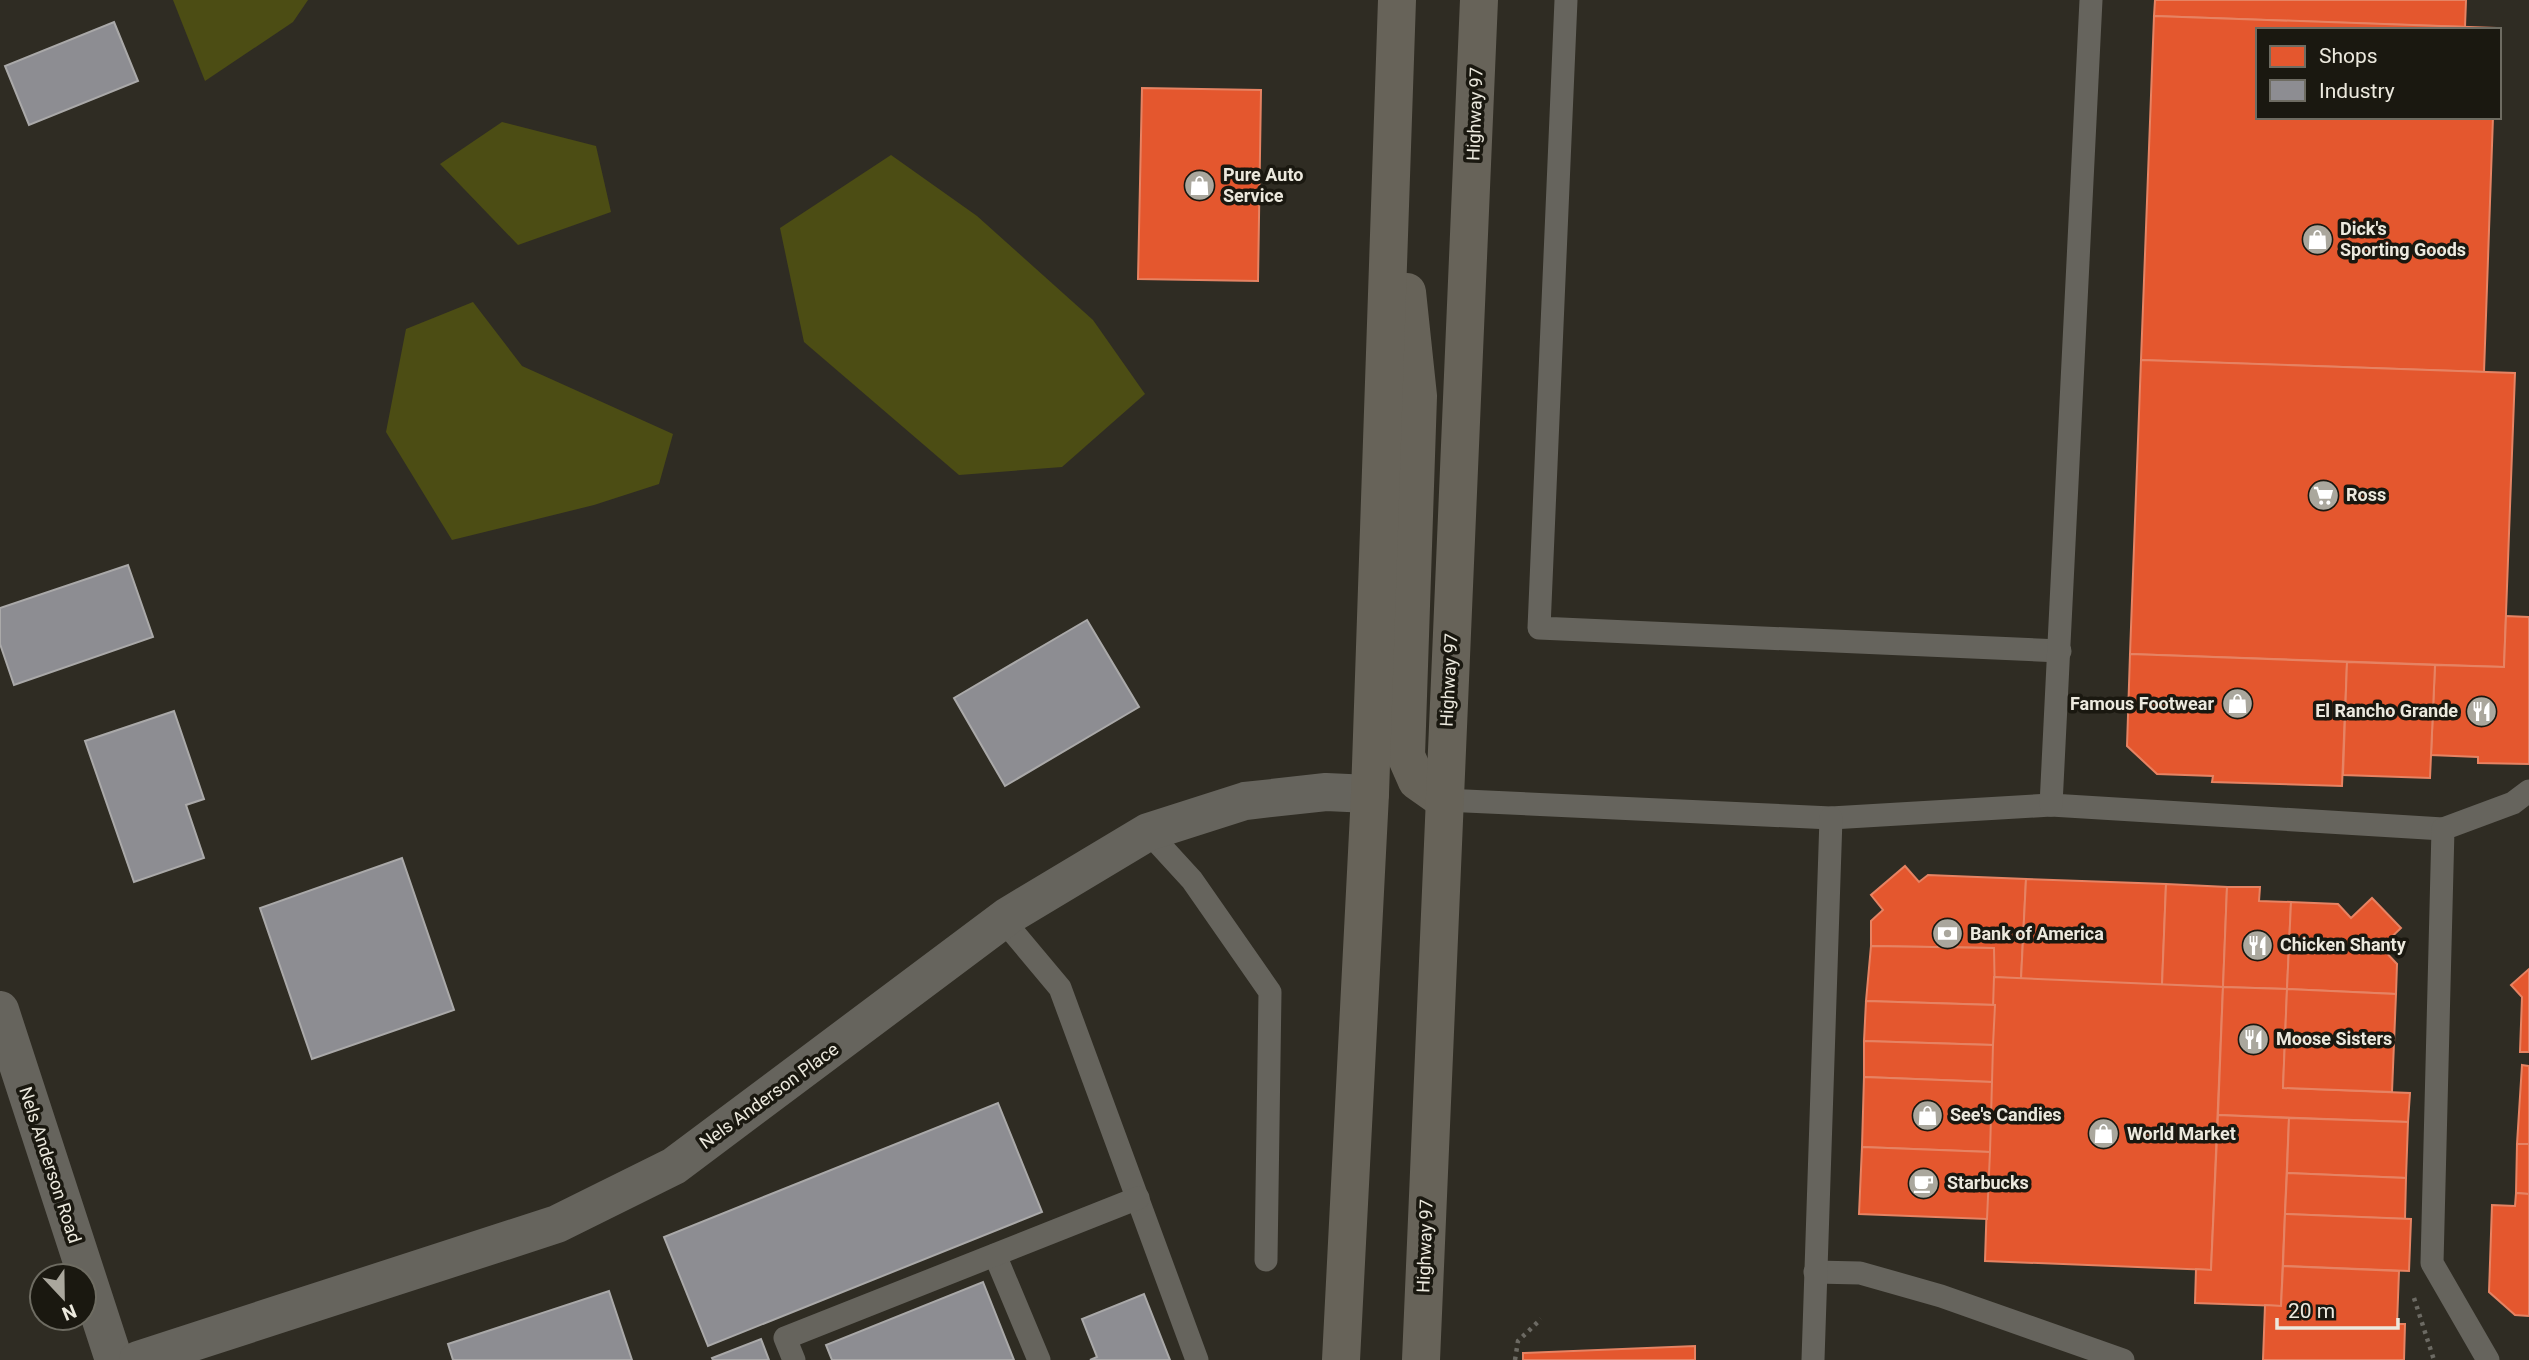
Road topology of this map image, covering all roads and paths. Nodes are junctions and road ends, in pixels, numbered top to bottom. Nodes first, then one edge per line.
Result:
1 (1397, 0) edge
2 (1479, 0) edge
3 (1566, 0) edge
4 (2091, 0) edge
5 (1393, 147) junction
6 (2060, 651) junction
7 (2529, 791) edge
8 (1370, 794) junction
9 (1444, 800) junction
10 (2051, 805) junction
11 (1831, 818) junction
12 (2443, 829) junction
13 (1148, 832) junction
14 (1003, 920) junction
15 (0, 1010) edge
16 (1138, 1198) junction
17 (995, 1255) junction
18 (1266, 1260) dead end
19 (1815, 1272) junction
20 (1541, 1319) dead end
21 (114, 1360) edge
22 (138, 1360) edge
23 (794, 1360) edge
24 (1039, 1360) edge
25 (1197, 1360) edge
26 (1341, 1360) edge
27 (1421, 1360) edge
28 (1515, 1360) edge
29 (1813, 1360) edge
30 (2123, 1360) edge
31 (2488, 1360) edge

1 - 5 main road
2 - 9 main road, Highway 97
3 - 6 lane
4 - 6 lane
5 - 8 main road
5 - 9 main road
6 - 10 lane
7 - 12 lane
8 - 13 street, Nels Anderson Place
8 - 26 main road
9 - 11 lane
9 - 27 main road, Highway 97
10 - 11 lane
10 - 12 lane
11 - 19 lane
12 - 31 lane
13 - 14 street, Nels Anderson Place
13 - 18 lane
14 - 16 lane
14 - 22 street, Nels Anderson Place
15 - 21 street, Nels Anderson Road
16 - 17 lane
16 - 25 lane
17 - 23 lane
17 - 24 lane
19 - 29 lane
19 - 30 lane
20 - 28 path

